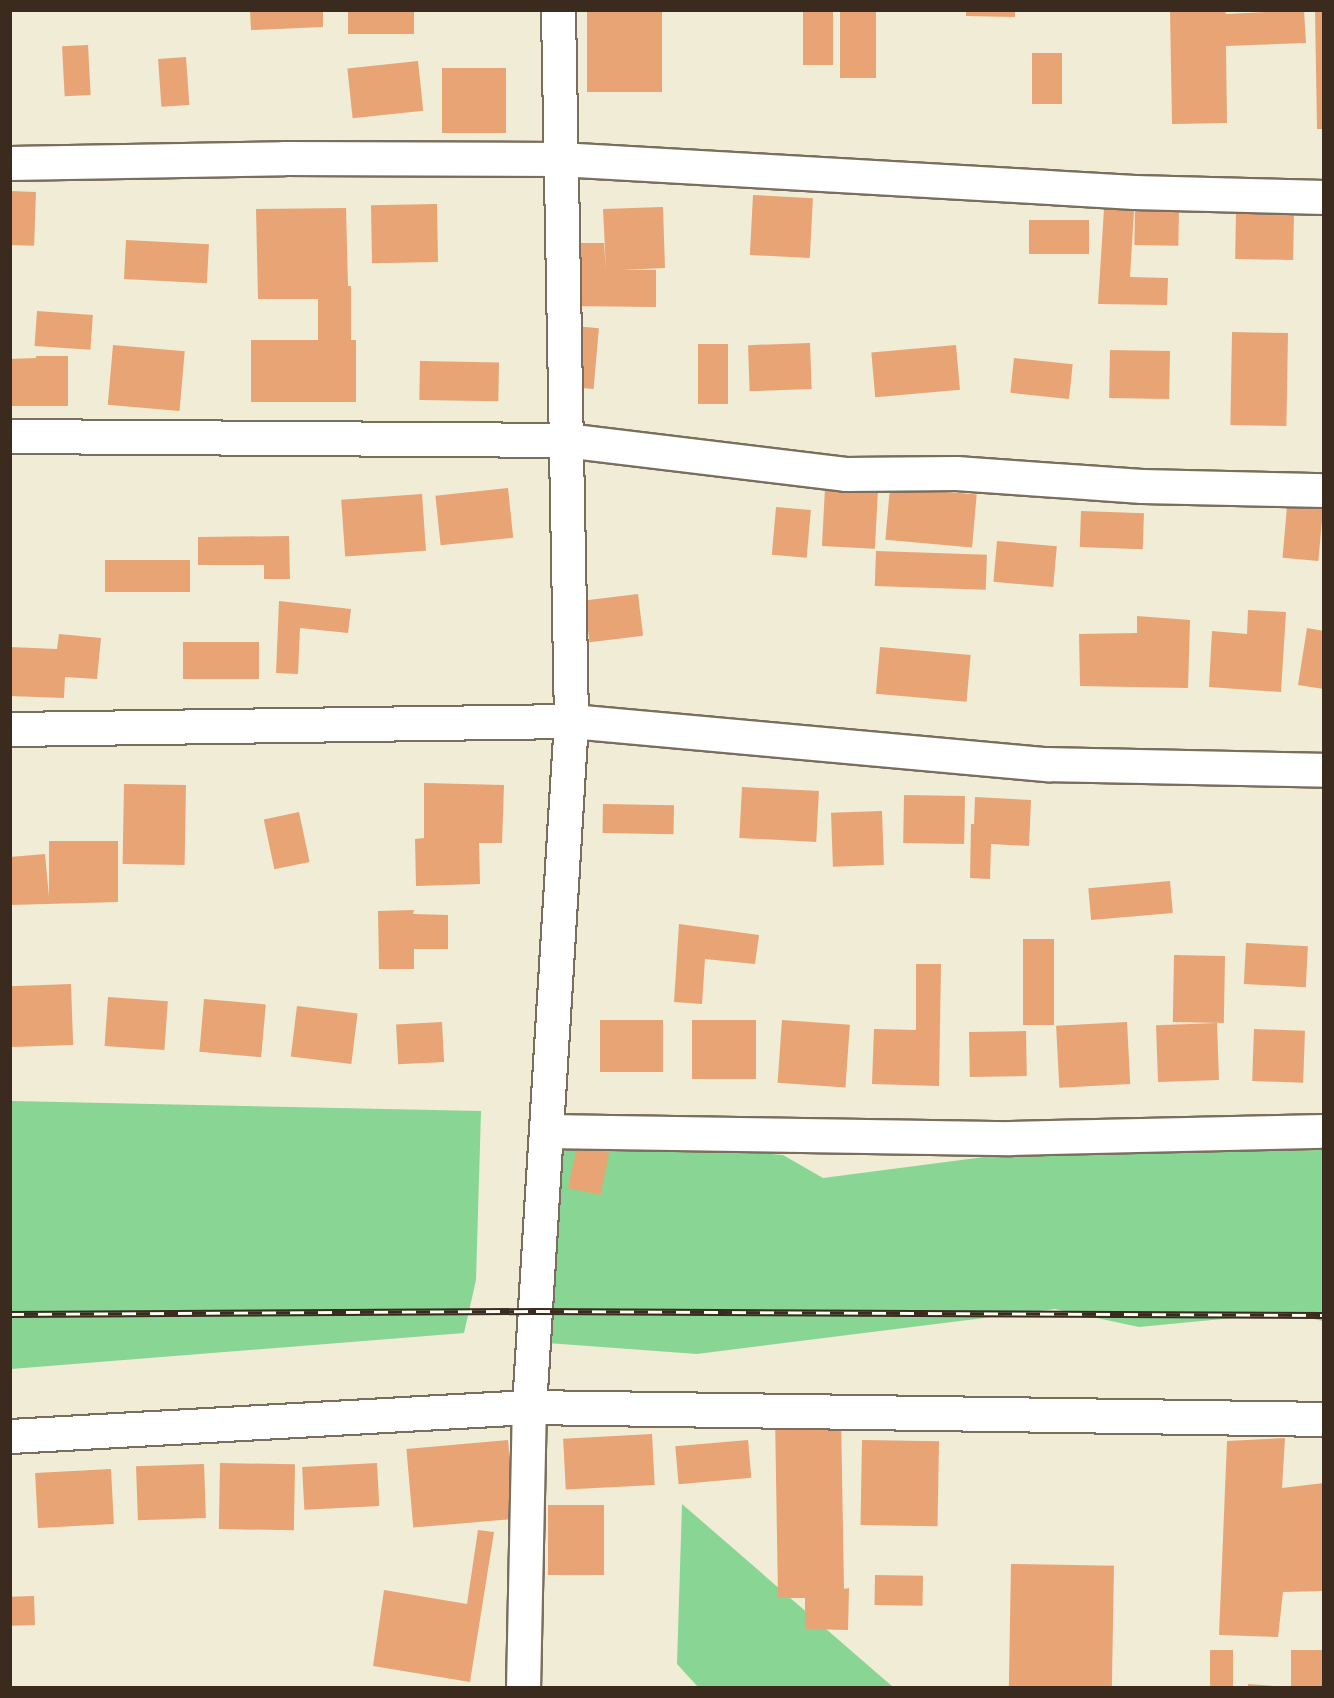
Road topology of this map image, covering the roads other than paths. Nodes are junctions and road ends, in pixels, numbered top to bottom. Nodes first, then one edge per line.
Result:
1 (558, 10) edge
2 (559, 159) junction
3 (10, 163) edge
4 (1323, 197) edge
5 (10, 436) edge
6 (565, 441) junction
7 (1323, 490) edge
8 (571, 721) junction
9 (10, 729) edge
10 (1323, 770) edge
11 (546, 1131) junction
12 (1323, 1131) edge
13 (529, 1407) junction
14 (1323, 1419) edge
15 (10, 1436) edge
16 (523, 1688) edge

1 - 2 street
2 - 3 street
2 - 4 street
2 - 6 street
5 - 6 street
6 - 7 street
6 - 8 street
8 - 9 street
8 - 10 street
8 - 11 street
11 - 12 street
11 - 13 street
13 - 14 street
13 - 15 street
13 - 16 street

